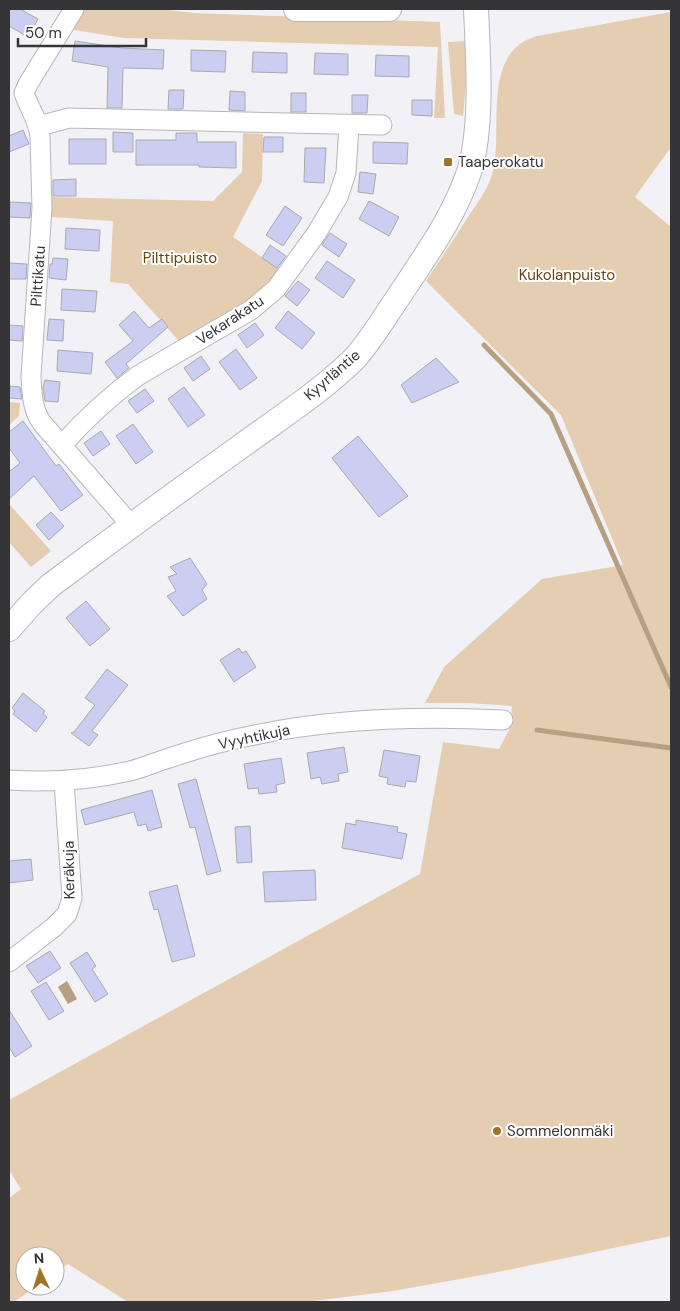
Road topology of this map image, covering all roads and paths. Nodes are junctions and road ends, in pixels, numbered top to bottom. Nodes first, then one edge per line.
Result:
1 (74, 9) edge
2 (296, 9) edge
3 (389, 9) edge
4 (476, 9) edge
5 (16, 89) edge
6 (349, 125) junction
7 (382, 125) dead end
8 (39, 126) junction
9 (62, 445) junction
10 (131, 525) junction
11 (9, 629) edge
12 (504, 720) dead end
13 (9, 780) edge
14 (64, 781) junction
15 (9, 962) edge

1 - 5 street, Pilttikatu
2 - 3 street
4 - 10 street, Kyyrläntie
5 - 8 street, Pilttikatu
6 - 7 street
6 - 8 street
6 - 9 street, Vekarakatu
8 - 9 street, Pilttikatu
9 - 10 street, Pilttikatu
10 - 11 street, Kyyrläntie
12 - 14 street, Vyyhtikuja
13 - 14 street, Vyyhtikuja
14 - 15 street, Keräkuja

